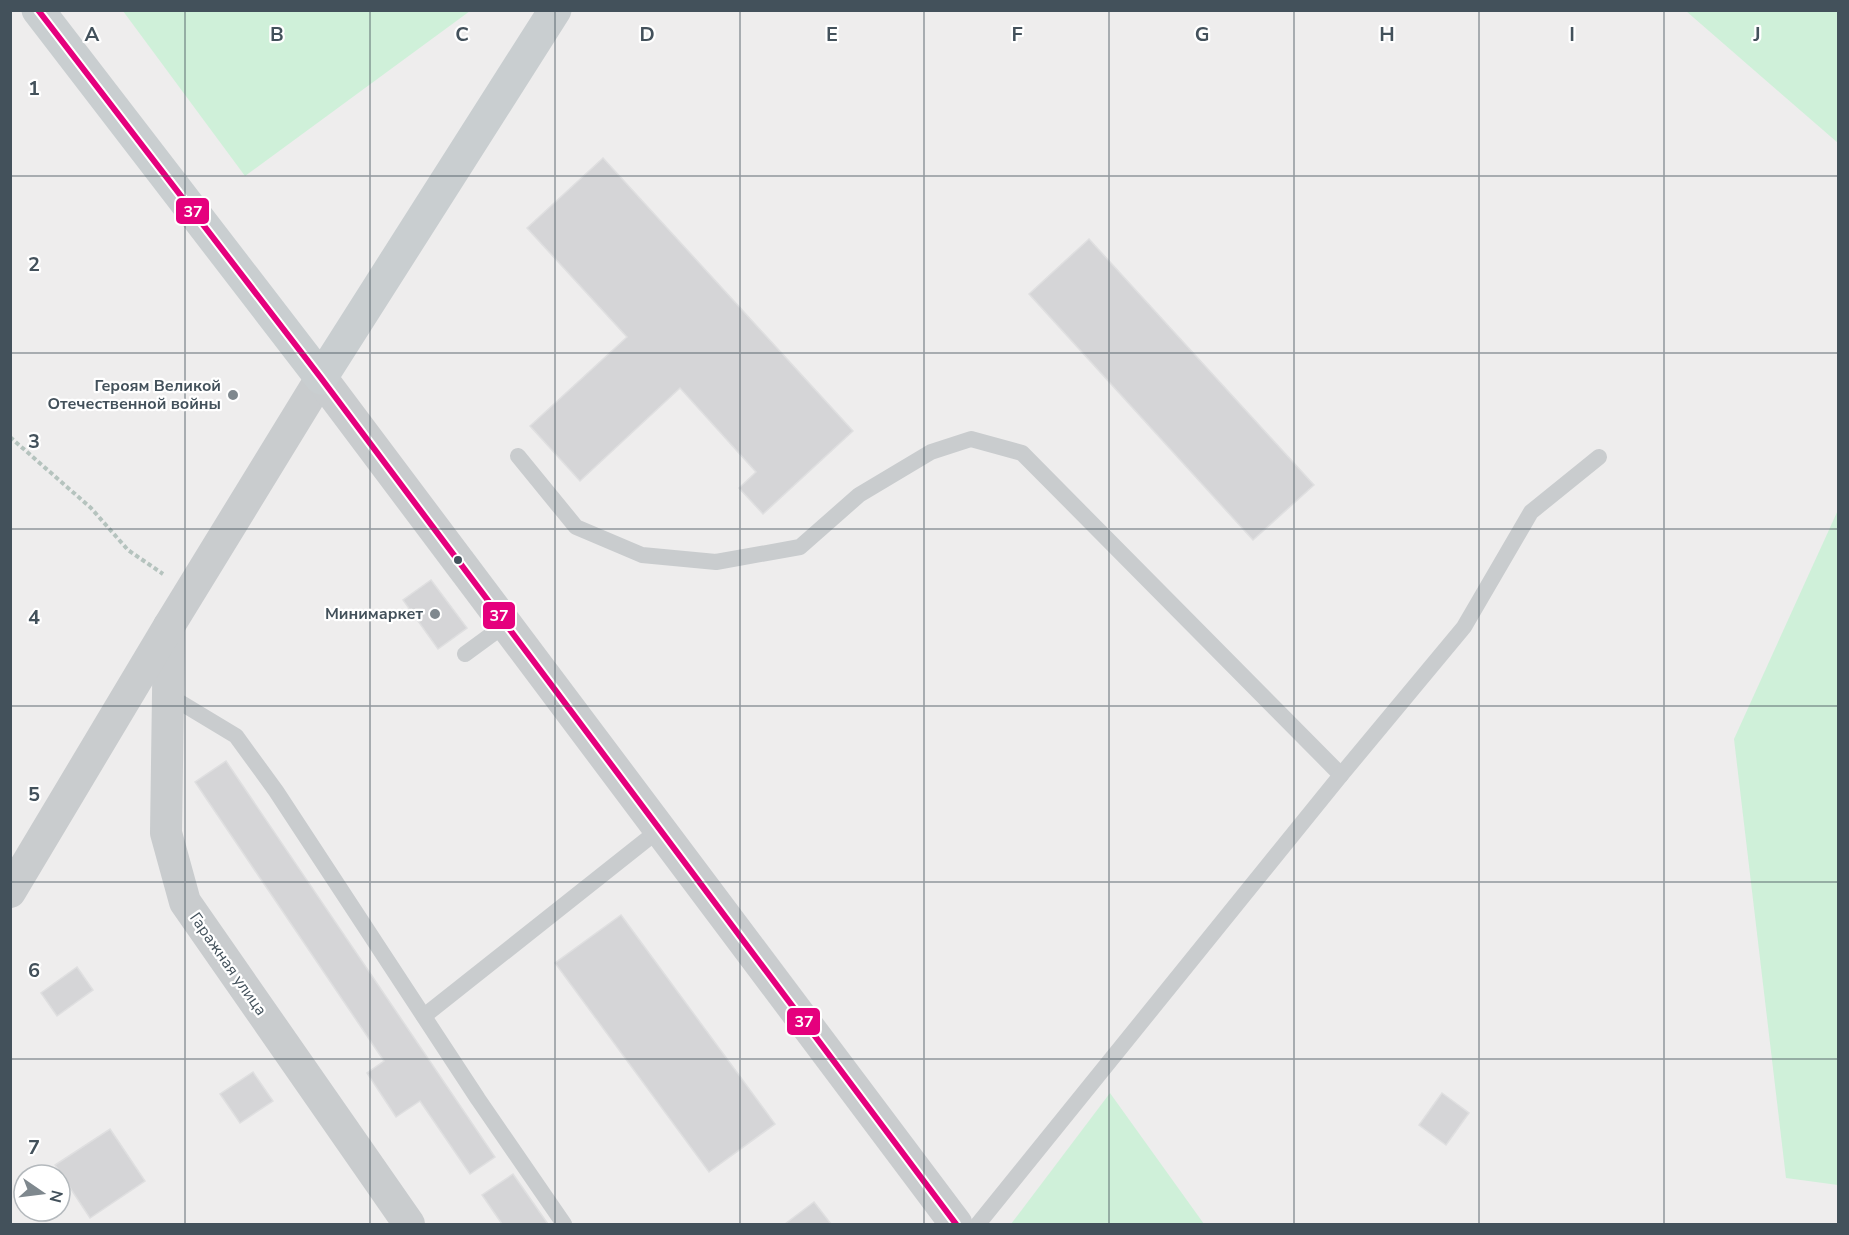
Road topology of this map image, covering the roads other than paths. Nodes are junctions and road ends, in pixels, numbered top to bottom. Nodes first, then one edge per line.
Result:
1 (38, 10) edge
2 (555, 10) edge
3 (321, 378) junction
4 (518, 456) dead end
5 (1599, 457) dead end
6 (506, 624) junction
7 (169, 626) junction
8 (465, 654) dead end
9 (168, 695) junction
10 (1341, 775) junction
11 (660, 830) junction
12 (10, 892) edge
13 (424, 1016) junction
14 (409, 1224) edge
15 (564, 1224) edge
16 (956, 1224) edge
17 (978, 1224) edge

1 - 3 main road
2 - 3 main road
3 - 6 street
3 - 7 street
4 - 10 lane
5 - 10 lane
6 - 8 lane
6 - 11 street
7 - 9 street, Гаражная улица
7 - 12 street
9 - 13 lane
9 - 14 street, Гаражная улица
10 - 17 lane
11 - 13 lane
11 - 16 street
13 - 15 lane

